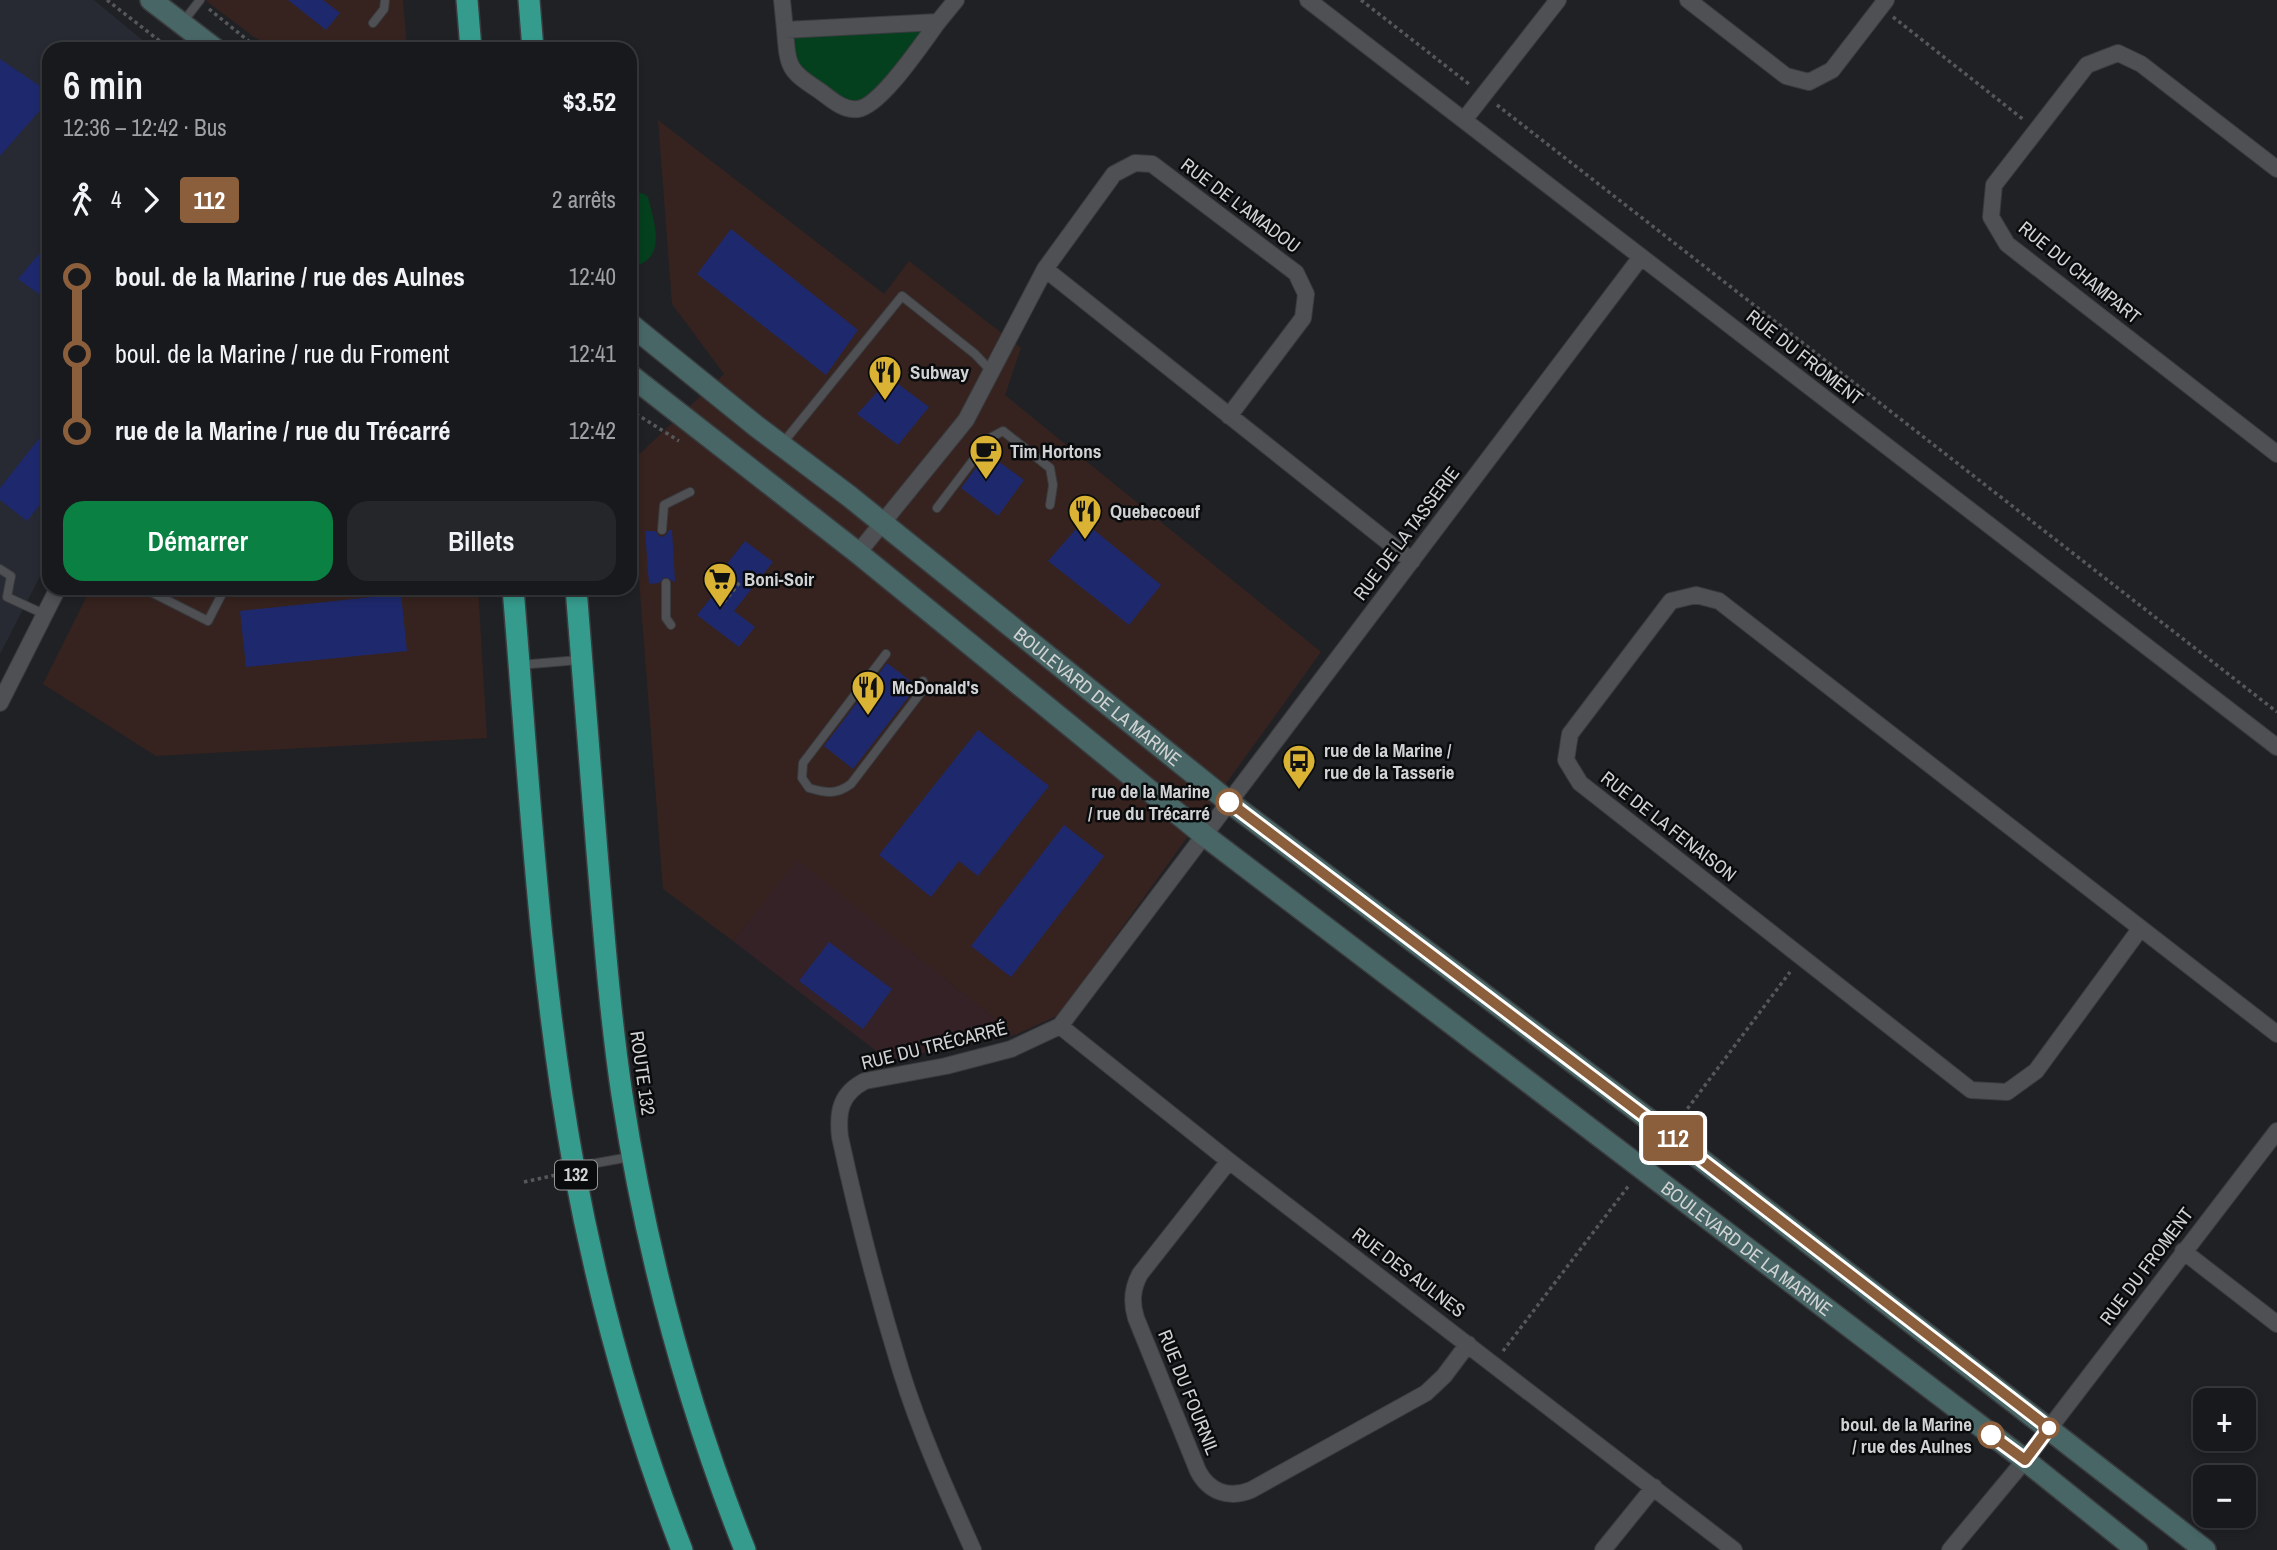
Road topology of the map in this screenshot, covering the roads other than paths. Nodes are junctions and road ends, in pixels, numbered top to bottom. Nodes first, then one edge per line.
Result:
1 (151, 0) edge
2 (200, 0) edge
3 (385, 0) edge
4 (467, 0) edge
5 (529, 0) edge
6 (782, 0) edge
7 (956, 0) edge
8 (1308, 0) edge
9 (1558, 0) edge
10 (1688, 0) edge
11 (1883, 4) edge
12 (938, 22) junction
13 (373, 23) dead end
14 (181, 24) junction
15 (785, 30) junction
16 (205, 42) edge
17 (470, 42) edge
18 (532, 42) edge
19 (1464, 120) junction
20 (2277, 169) edge
21 (1642, 257) junction
22 (1045, 269) junction
23 (637, 330) edge
24 (992, 372) junction
25 (637, 380) edge
26 (1228, 416) junction
27 (781, 444) junction
28 (2277, 454) edge
29 (690, 492) dead end
30 (1050, 505) dead end
31 (937, 508) dead end
32 (882, 523) junction
33 (662, 530) dead end
34 (858, 553) junction
35 (1412, 561) junction
36 (0, 569) edge
37 (666, 583) dead end
38 (54, 595) edge
39 (157, 595) edge
40 (221, 595) edge
41 (514, 595) edge
42 (577, 595) edge
43 (44, 614) junction
44 (671, 625) dead end
45 (886, 654) dead end
46 (582, 660) junction
47 (519, 665) junction
48 (923, 681) dead end
49 (0, 704) edge
50 (2277, 747) edge
51 (1229, 802) junction
52 (1205, 835) junction
53 (2140, 929) junction
54 (1060, 1026) junction
55 (2277, 1034) edge
56 (2277, 1131) edge
57 (633, 1157) junction
58 (1229, 1161) junction
59 (574, 1167) junction
60 (2183, 1251) junction
61 (2277, 1324) edge
62 (1468, 1344) junction
63 (2049, 1428) junction
64 (2025, 1460) junction
65 (1654, 1488) junction
66 (682, 1550) edge
67 (745, 1550) edge
68 (973, 1550) edge
69 (1603, 1550) edge
70 (1734, 1550) edge
71 (1950, 1550) edge
72 (2137, 1550) edge
73 (2205, 1550) edge

1 - 14 street
2 - 14 lane
3 - 13 lane
4 - 17 highway
5 - 18 highway
6 - 15 street
7 - 12 street
8 - 19 street, RUE DU FROMENT
9 - 19 street
10 - 11 street
12 - 15 street
12 - 15 street
14 - 16 street
19 - 21 street, RUE DU FROMENT
20 - 28 street, RUE DU CHAMPART
21 - 35 street, RUE DE LA TASSERIE
21 - 50 street, RUE DU FROMENT
22 - 24 street, RUE DE L'AMADOU
22 - 26 street
22 - 26 street, RUE DE L'AMADOU
23 - 27 street, BOULEVARD DE LA MARINE
24 - 27 lane
24 - 32 street, RUE DE L'AMADOU
25 - 34 street, BOULEVARD DE LA MARINE
26 - 35 street
27 - 32 street, BOULEVARD DE LA MARINE
29 - 33 lane
30 - 31 lane
32 - 34 street, RUE DE L'AMADOU
32 - 51 street, BOULEVARD DE LA MARINE
34 - 52 street, BOULEVARD DE LA MARINE
35 - 51 street, RUE DE LA TASSERIE
36 - 43 lane
37 - 44 lane
38 - 43 street
39 - 40 lane
41 - 47 highway, 132
42 - 46 highway, ROUTE 132
43 - 49 street
45 - 48 lane
46 - 47 lane
46 - 57 highway, ROUTE 132
47 - 59 highway, 132
51 - 52 street, RUE DE LA TASSERIE
51 - 63 street, BOULEVARD DE LA MARINE
52 - 54 street, RUE DU TRÉCARRÉ
52 - 64 street, BOULEVARD DE LA MARINE
53 - 53 street, RUE DE LA FENAISON
53 - 55 street, RUE DE LA FENAISON
54 - 58 street, RUE DES AULNES
54 - 68 street, RUE DU TRÉCARRÉ
56 - 60 street, RUE DU FROMENT
57 - 59 lane
57 - 67 highway, ROUTE 132
58 - 62 street, RUE DES AULNES
58 - 62 street, RUE DU FOURNIL
59 - 66 highway, 132
60 - 61 street
60 - 63 street, RUE DU FROMENT
62 - 65 street, RUE DES AULNES
63 - 64 street
63 - 73 street, BOULEVARD DE LA MARINE
64 - 71 street
64 - 72 street, BOULEVARD DE LA MARINE
65 - 69 street
65 - 70 street, RUE DES AULNES

